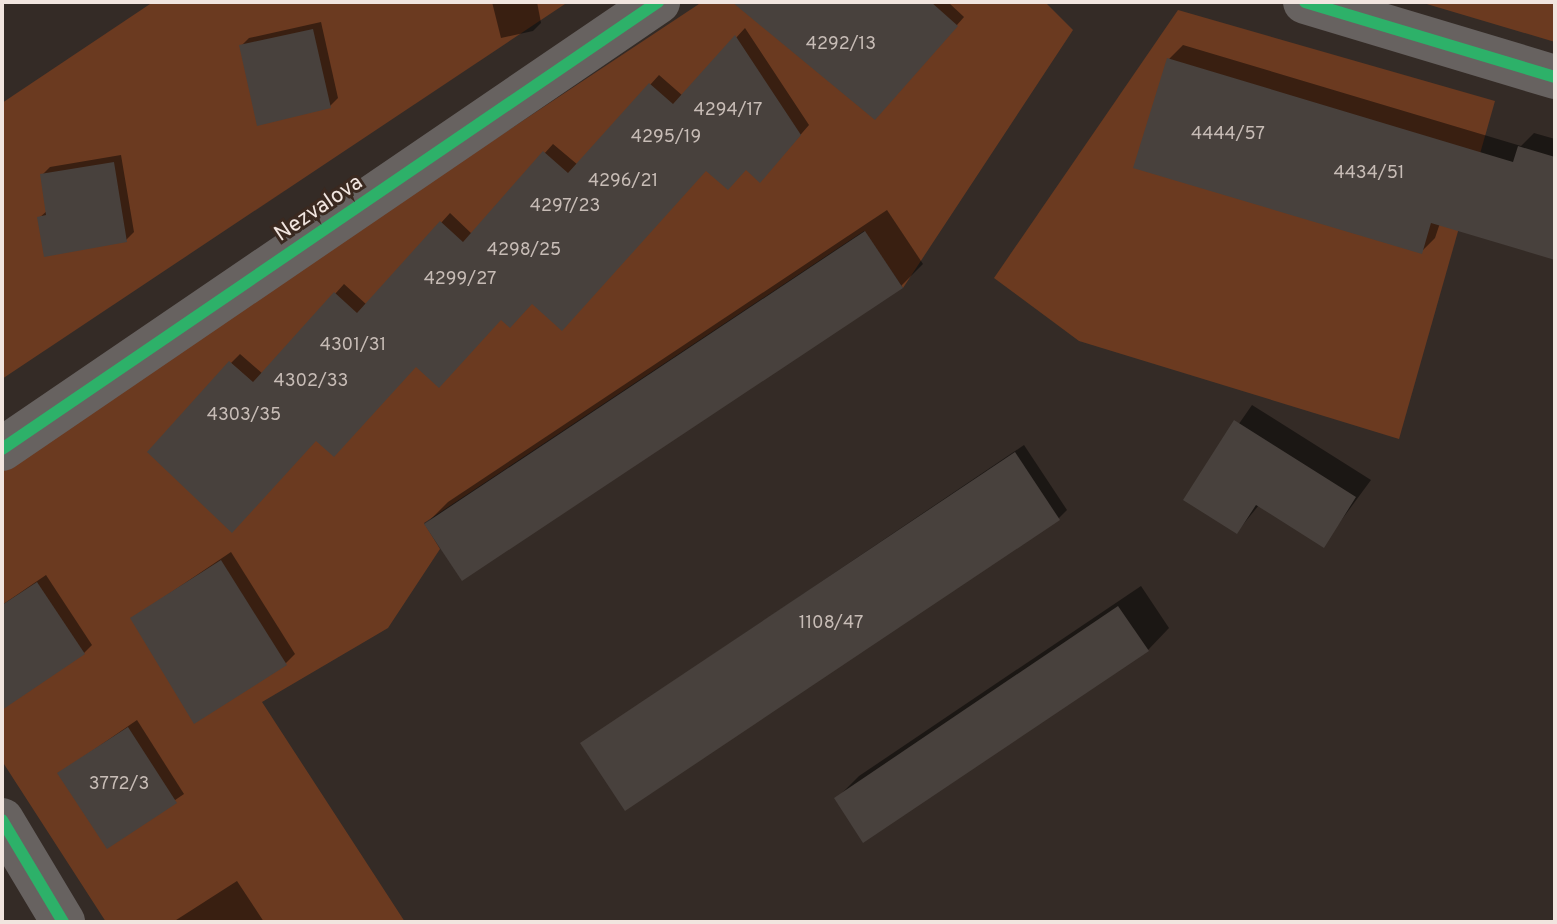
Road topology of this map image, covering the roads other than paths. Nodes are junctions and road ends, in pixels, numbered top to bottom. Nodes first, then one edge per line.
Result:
1 (658, 2) edge
2 (1305, 2) edge
3 (1555, 77) edge
4 (2, 449) edge
5 (2, 820) edge
6 (63, 922) edge

1 - 4 street, Nezvalova
2 - 3 street
5 - 6 street

